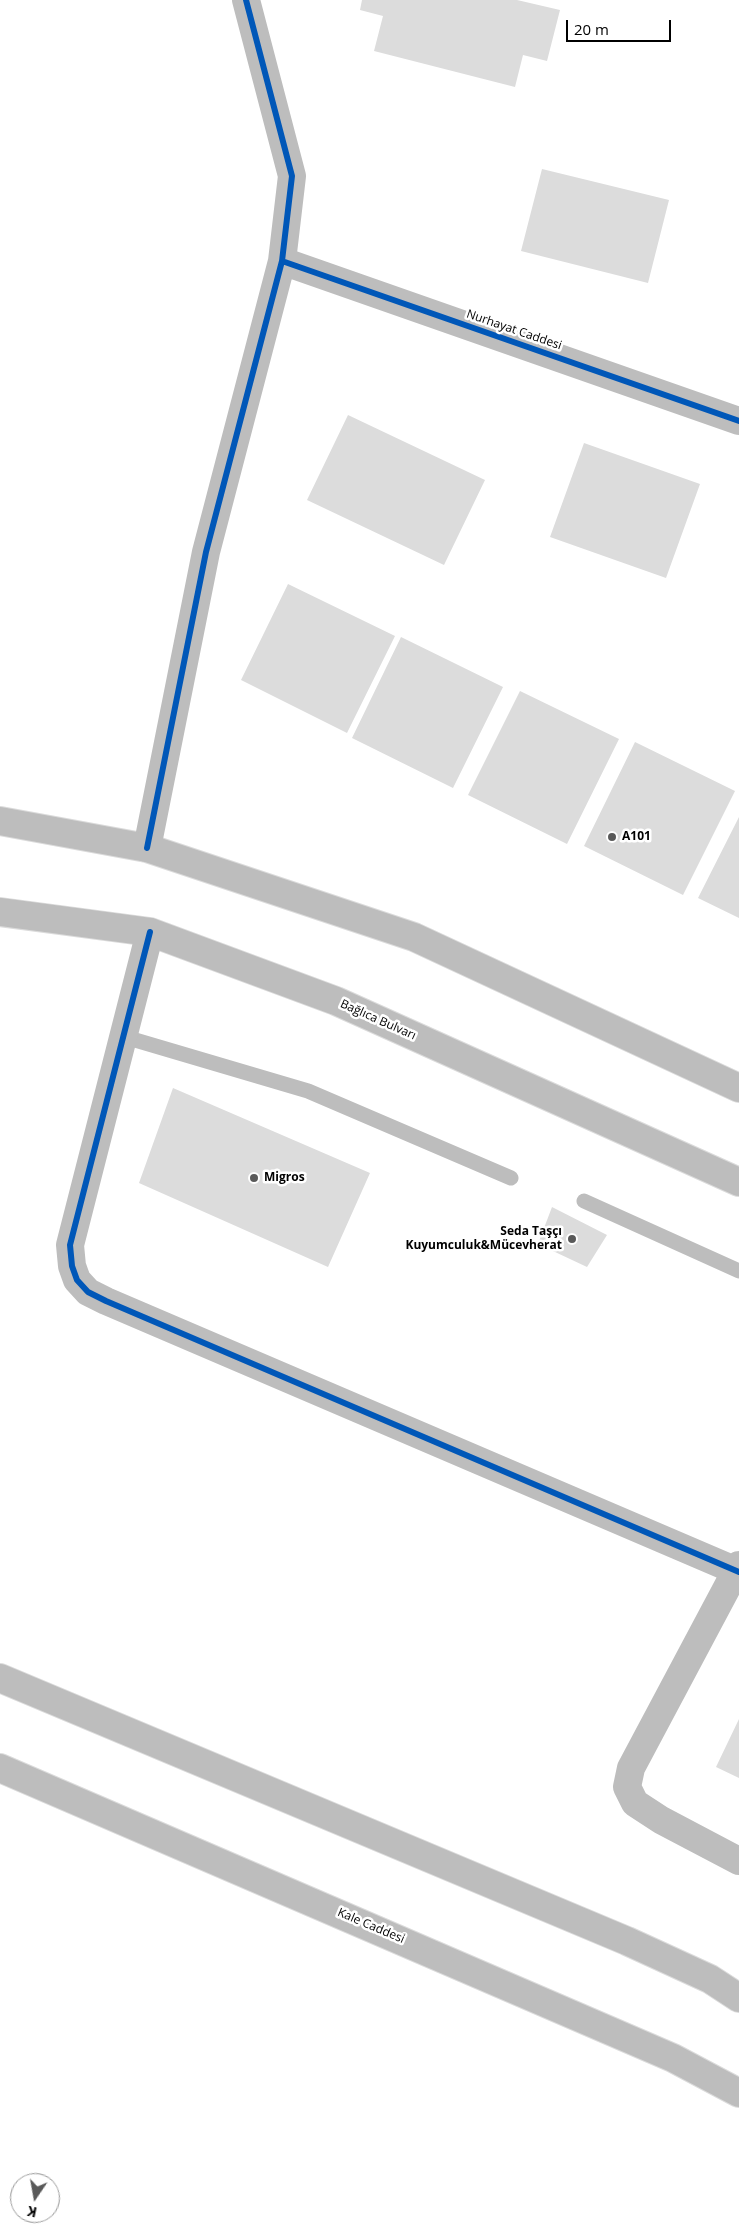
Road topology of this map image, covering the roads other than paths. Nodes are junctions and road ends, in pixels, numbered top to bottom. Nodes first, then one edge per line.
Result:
1 (246, 0) edge
2 (282, 261) junction
3 (739, 420) edge
4 (0, 821) edge
5 (147, 848) junction
6 (0, 912) edge
7 (150, 932) junction
8 (125, 1037) junction
9 (739, 1088) edge
10 (512, 1178) dead end
11 (739, 1182) edge
12 (584, 1201) dead end
13 (739, 1271) edge
14 (738, 1569) edge
15 (0, 1678) edge
16 (0, 1768) edge
17 (739, 1861) edge
18 (739, 1998) edge
19 (739, 2093) edge

1 - 2 main road
2 - 3 main road, Nurhayat Caddesi
2 - 5 main road
4 - 5 main road
5 - 9 main road
6 - 7 main road, Bağlıca Bulvarı
7 - 8 main road
7 - 11 main road, Bağlıca Bulvarı
8 - 10 lane
8 - 14 main road
12 - 13 lane
14 - 17 main road
15 - 18 main road
16 - 19 main road, Kale Caddesi

